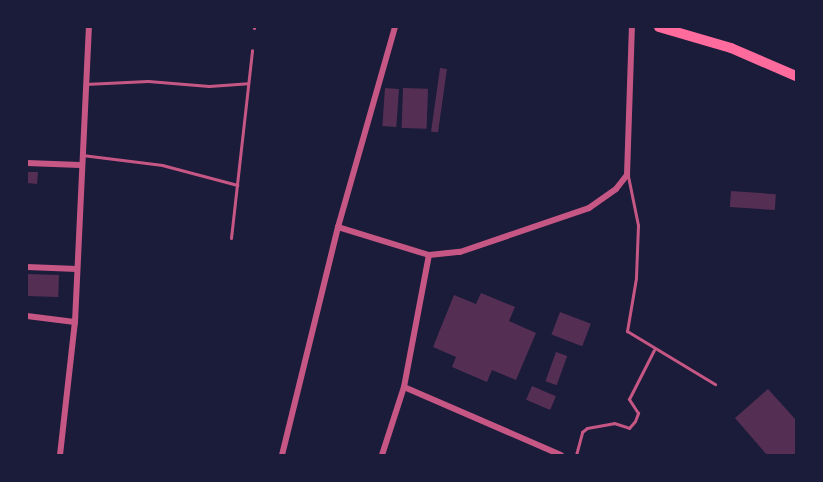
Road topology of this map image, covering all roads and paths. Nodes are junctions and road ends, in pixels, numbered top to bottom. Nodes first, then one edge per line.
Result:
1 (89, 27) edge
2 (394, 27) edge
3 (632, 27) edge
4 (659, 27) edge
5 (252, 50) dead end
6 (796, 76) edge
7 (248, 83) junction
8 (85, 84) junction
9 (80, 155) junction
10 (27, 163) edge
11 (80, 165) junction
12 (627, 175) junction
13 (237, 185) junction
14 (338, 227) junction
15 (231, 238) dead end
16 (429, 255) junction
17 (27, 267) edge
18 (77, 269) junction
19 (27, 316) edge
20 (75, 322) junction
21 (654, 350) junction
22 (715, 384) dead end
23 (404, 387) junction
24 (60, 455) edge
25 (282, 455) edge
26 (382, 455) edge
27 (561, 455) edge
28 (576, 455) edge

1 - 8 street
2 - 14 street
3 - 12 street
4 - 6 main road
5 - 7 lane
7 - 8 lane
7 - 13 lane
8 - 9 street
9 - 11 street
9 - 13 lane
10 - 11 street
11 - 18 street
12 - 16 street
12 - 21 lane
13 - 15 lane
14 - 16 street
14 - 25 street
16 - 23 street
17 - 18 street
18 - 20 street
19 - 20 street
20 - 24 street
21 - 22 lane
21 - 28 lane
23 - 26 street
23 - 27 street

